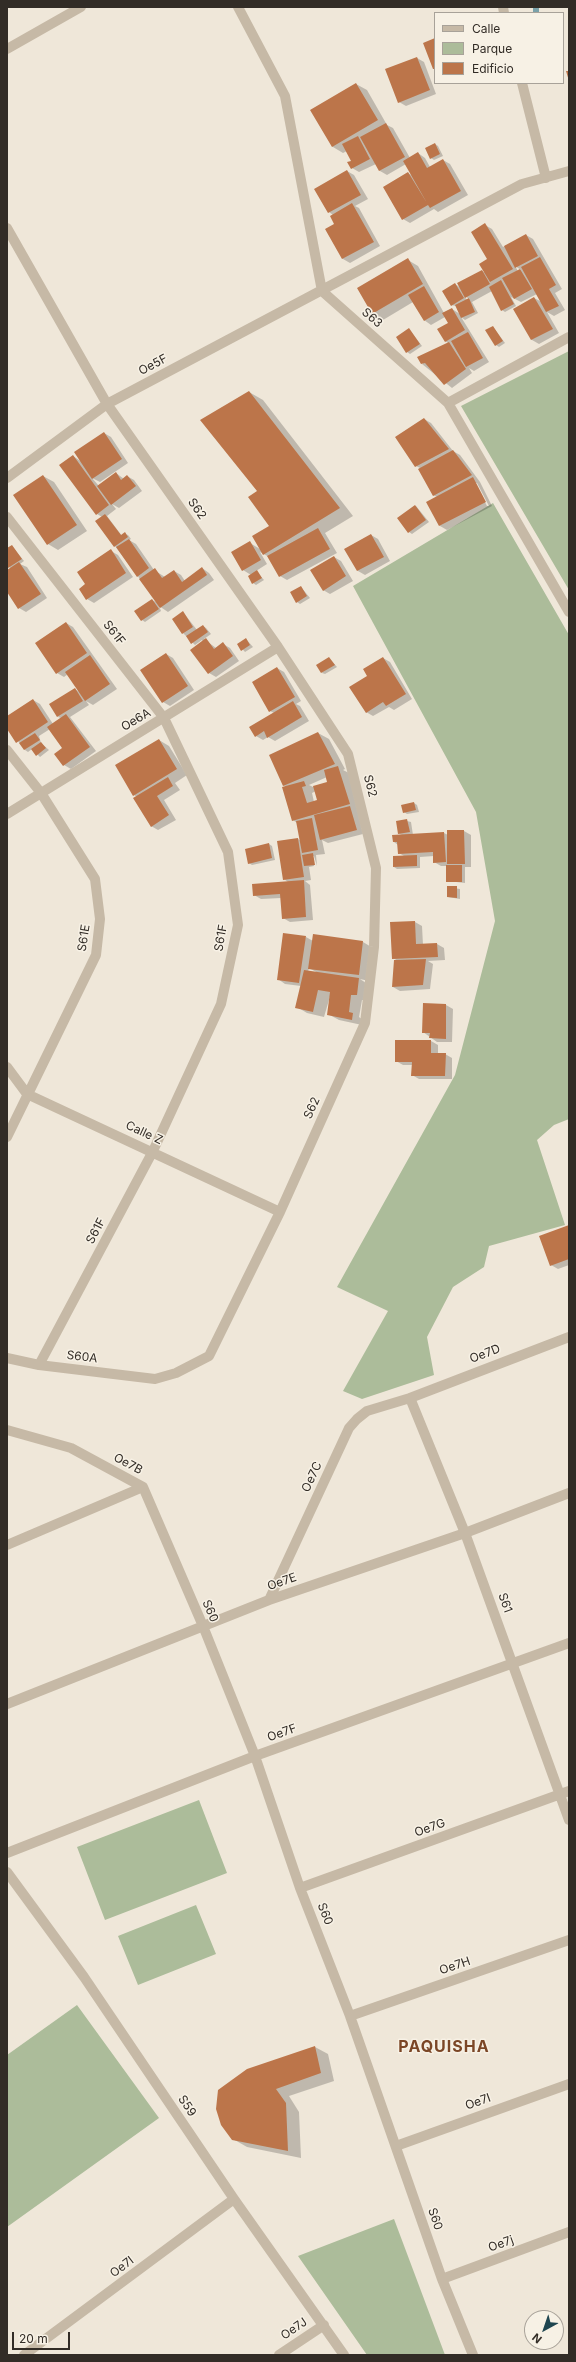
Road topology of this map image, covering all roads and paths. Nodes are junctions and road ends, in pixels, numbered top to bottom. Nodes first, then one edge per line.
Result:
1 (81, 7) edge
2 (238, 7) edge
3 (7, 49) edge
4 (522, 84) edge
5 (569, 172) edge
6 (546, 178) junction
7 (7, 228) edge
8 (322, 291) junction
9 (569, 337) edge
10 (448, 403) junction
11 (107, 404) junction
12 (7, 478) edge
13 (7, 517) edge
14 (569, 612) edge
15 (278, 647) junction
16 (164, 718) junction
17 (7, 750) edge
18 (41, 793) junction
19 (7, 814) edge
20 (7, 1066) edge
21 (27, 1094) junction
22 (7, 1137) edge
23 (153, 1151) junction
24 (280, 1212) junction
25 (569, 1336) edge
26 (7, 1358) edge
27 (39, 1365) junction
28 (155, 1379) joint
29 (410, 1398) junction
30 (7, 1430) edge
31 (143, 1487) junction
32 (569, 1493) edge
33 (465, 1533) junction
34 (7, 1545) edge
35 (269, 1600) junction
36 (203, 1626) junction
37 (569, 1643) edge
38 (513, 1664) junction
39 (7, 1704) edge
40 (255, 1756) junction
41 (565, 1793) edge
42 (569, 1820) edge
43 (7, 1853) edge
44 (7, 1872) edge
45 (300, 1888) junction
46 (569, 1940) edge
47 (350, 2016) junction
48 (569, 2084) edge
49 (396, 2146) junction
50 (234, 2199) junction
51 (569, 2232) edge
52 (442, 2279) junction
53 (324, 2325) junction
54 (24, 2355) edge
55 (279, 2355) edge
56 (344, 2355) edge
57 (473, 2355) edge

1 - 3 street
2 - 8 street
4 - 6 street
5 - 6 street, Oe5F
6 - 8 street, Oe5F
7 - 11 street, S62
8 - 10 street, S63
8 - 11 street, Oe5F
9 - 10 street
10 - 14 street, S63
11 - 12 street, Oe5F
11 - 15 street, S62
13 - 16 street, S61F
15 - 16 street, Oe6A
15 - 24 street, S62
16 - 18 street, Oe6A
16 - 23 street, S61F
17 - 18 street, S61E
18 - 19 street, Oe6A
18 - 21 street, S61E
20 - 21 street
21 - 22 street, S61E
21 - 23 street, Calle Z
23 - 24 street, Calle Z
23 - 27 street, S61F
24 - 28 street, S62
25 - 29 street, Oe7D
26 - 27 street, S60A
27 - 28 street, S60A
29 - 33 street, S61
29 - 35 street, Oe7C
30 - 31 street, Oe7B
31 - 34 street, Oe7B
31 - 36 street, S60
32 - 33 street, Oe7E
33 - 35 street, Oe7E
33 - 38 street, S61
35 - 36 street, Oe7E
36 - 39 street, Oe7E
36 - 40 street, S60
37 - 38 street, Oe7F
38 - 40 street, Oe7F
38 - 41 street, S61
40 - 43 street, Oe7F
40 - 45 street, S60
41 - 42 street, S61
41 - 45 street, Oe7G
44 - 50 street, S59
45 - 47 street, S60
46 - 47 street, Oe7H
47 - 49 street, S60
48 - 49 street, Oe7I
49 - 52 street, S60
50 - 53 street, S59
50 - 54 street, Oe7I
51 - 52 street, Oe7j
52 - 57 street, S60
53 - 55 street, Oe7J
53 - 56 street, S59

